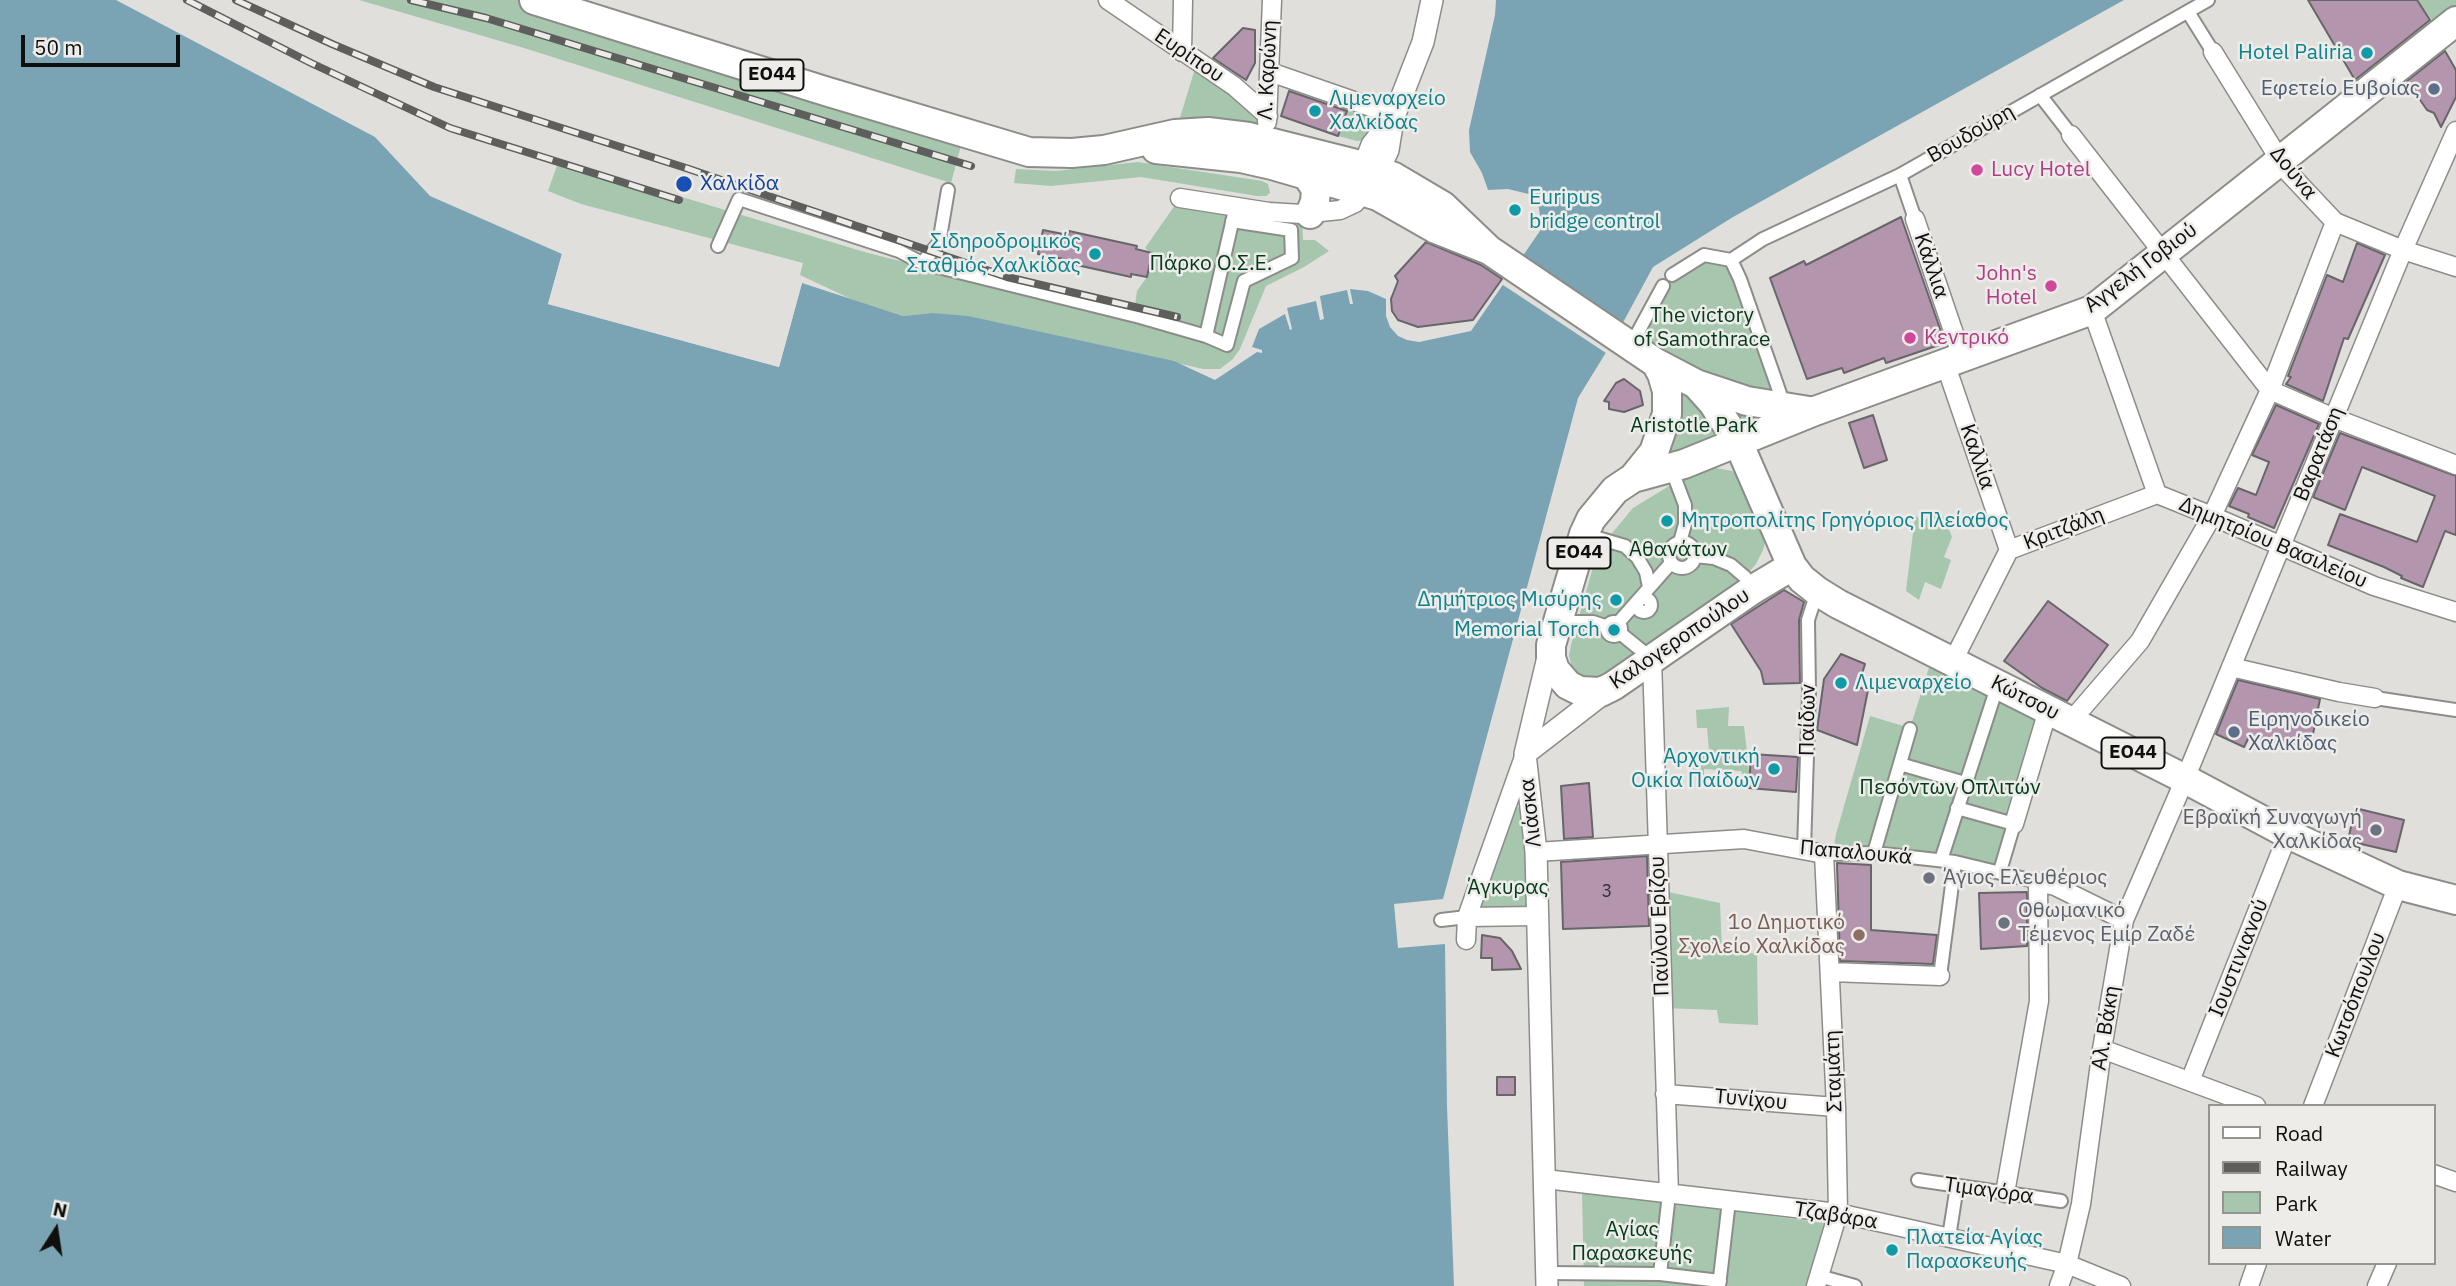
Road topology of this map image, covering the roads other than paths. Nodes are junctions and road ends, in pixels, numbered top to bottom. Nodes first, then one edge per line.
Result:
1 (534, 0) edge
2 (1184, 0) edge
3 (1272, 0) edge
4 (1432, 0) edge
5 (2208, 0) edge
6 (1110, 1) edge
7 (2188, 12) junction
8 (2455, 25) edge
9 (1182, 52) junction
10 (2213, 52) joint
11 (1270, 72) junction
12 (2040, 95) junction
13 (1394, 117) junction
14 (1266, 128) junction
15 (2456, 131) edge
16 (2071, 135) joint
17 (1119, 147) junction
18 (2280, 161) junction
19 (1306, 174) junction
20 (1900, 175) junction
21 (1369, 176) junction
22 (947, 190) dead end
23 (1180, 198) dead end
24 (1234, 214) junction
25 (1310, 214) junction
26 (1915, 219) joint
27 (2335, 222) junction
28 (718, 246) dead end
29 (2403, 250) junction
30 (2163, 253) junction
31 (1731, 260) junction
32 (922, 262) junction
33 (2456, 267) edge
34 (1672, 275) dead end
35 (1663, 286) dead end
36 (2092, 310) junction
37 (1206, 337) junction
38 (1628, 343) junction
39 (1953, 360) junction
40 (1661, 374) junction
41 (1696, 384) junction
42 (2270, 390) junction
43 (1785, 409) junction
44 (1815, 411) junction
45 (2334, 418) junction
46 (1738, 442) junction
47 (2456, 465) edge
48 (1671, 468) junction
49 (1633, 478) junction
50 (2157, 494) junction
51 (2212, 516) junction
52 (1584, 534) junction
53 (1681, 542) junction
54 (2281, 545) junction
55 (2009, 550) junction
56 (1695, 556) junction
57 (1671, 564) junction
58 (1792, 566) junction
59 (1649, 587) junction
60 (1752, 590) junction
61 (1817, 591) junction
62 (2456, 612) edge
63 (1615, 628) junction
64 (1555, 633) junction
65 (1652, 659) junction
66 (1953, 662) junction
67 (2231, 667) junction
68 (1998, 684) junction
69 (1613, 686) junction
70 (2375, 698) joint
71 (2456, 710) edge
72 (2060, 715) junction
73 (1910, 729) dead end
74 (1525, 754) junction
75 (1900, 764) junction
76 (2185, 779) junction
77 (1965, 783) junction
78 (1957, 808) junction
79 (2014, 824) junction
80 (2288, 834) junction
81 (1658, 846) junction
82 (1804, 850) junction
83 (1536, 852) junction
84 (1824, 853) junction
85 (1874, 853) junction
86 (1941, 860) junction
87 (1955, 862) junction
88 (2000, 871) junction
89 (2038, 882) junction
90 (2398, 885) junction
91 (2456, 900) edge
92 (1537, 916) junction
93 (1468, 917) junction
94 (1441, 920) dead end
95 (2124, 920) junction
96 (1466, 940) dead end
97 (1830, 972) junction
98 (1940, 976) joint
99 (2102, 1049) junction
100 (2190, 1081) junction
101 (1665, 1094) junction
102 (2251, 1104) edge
103 (2314, 1104) edge
104 (1836, 1107) junction
105 (2435, 1175) edge
106 (1545, 1179) junction
107 (1918, 1180) dead end
108 (2456, 1182) edge
109 (1956, 1186) junction
110 (2005, 1193) junction
111 (1669, 1194) junction
112 (1729, 1200) junction
113 (2061, 1201) dead end
114 (1838, 1213) junction
115 (1949, 1237) junction
116 (2067, 1264) junction
117 (2256, 1265) edge
118 (2386, 1265) edge
119 (1660, 1274) junction
120 (1547, 1279) edge
121 (1818, 1281) edge
122 (1720, 1284) edge
123 (1855, 1286) edge
124 (2059, 1286) edge
125 (2121, 1286) edge
126 (2249, 1286) edge
127 (2377, 1286) edge

1 - 17 main road, ΕΟ44
2 - 9 street
3 - 11 street, Λ. Καρώνη
4 - 13 street
5 - 7 street, Βουδούρη
6 - 9 street, Ευρίπου
7 - 10 street, Δούνα
7 - 12 street, Βουδούρη
8 - 18 main road, Αγγελή Γοβιού / ΕΟ44
9 - 14 street, Ευρίπου
10 - 18 street, Δούνα
11 - 13 street
11 - 14 street, Λ. Καρώνη
12 - 16 street
12 - 20 street, Βουδούρη
13 - 21 street
14 - 17 main road, ΕΟ44
14 - 21 main road, ΕΟ44
15 - 29 street, Βαρατάση
16 - 30 street
17 - 19 main road, ΕΟ44
18 - 27 street, Δούνα
18 - 30 main road, Αγγελή Γοβιού / ΕΟ44
19 - 21 main road, ΕΟ44
19 - 25 main road
20 - 26 street, Κάλλια
20 - 31 street, Βουδούρη
21 - 25 street
21 - 38 main road, ΕΟ44
22 - 32 street
23 - 24 street
24 - 25 street
24 - 37 street
24 - 37 street
26 - 39 street, Κάλλια
27 - 29 street, Δούνα
27 - 42 street
28 - 32 street
29 - 33 street, Δούνα
29 - 45 street, Βαρατάση
30 - 36 main road, Αγγελή Γοβιού / ΕΟ44
30 - 42 street
31 - 34 street
31 - 43 street
32 - 37 street
35 - 38 street
36 - 39 main road, Αγγελή Γοβιού / ΕΟ44
36 - 50 street, Δημητρίου Βασιλείου
38 - 40 main road, ΕΟ44
39 - 44 main road, Αγγελή Γοβιού / ΕΟ44
39 - 55 street, Καλλία
40 - 41 main road, ΕΟ44
40 - 49 main road, ΕΟ44
41 - 43 main road, ΕΟ44
41 - 46 main road, Κώτσου / ΕΟ44
42 - 45 street
42 - 51 street
43 - 44 main road, ΕΟ44
44 - 46 main road, Αγγελή Γοβιού / ΕΟ44
45 - 47 street
45 - 54 street, Βαρατάση
46 - 48 main road, Λιάσκα / ΕΟ44
46 - 58 main road, Κώτσου / ΕΟ44
48 - 49 main road, Λιάσκα / ΕΟ44
48 - 53 street
49 - 52 main road, Λιάσκα / ΕΟ44
50 - 51 street, Δημητρίου Βασιλείου
50 - 55 street, Κριτζάλη
51 - 54 street, Δημητρίου Βασιλείου
51 - 72 street
52 - 59 street
52 - 64 main road, Λιάσκα / ΕΟ44
53 - 56 street
53 - 57 street
54 - 62 street, Δημητρίου Βασιλείου
54 - 67 street, Βαρατάση
55 - 66 street, Κριτζάλη
56 - 57 street
56 - 60 street
57 - 59 street
58 - 60 main road, Καλογεροπούλου
58 - 61 main road, Κώτσου / ΕΟ44
59 - 63 street
60 - 65 main road, Καλογεροπούλου
61 - 66 main road, Κώτσου / ΕΟ44
61 - 82 street, Παίδων
63 - 64 street
63 - 65 street
64 - 69 main road, Καλογεροπούλου
64 - 74 street, Λιάσκα
65 - 69 main road, Καλογεροπούλου
65 - 81 street, Παύλου Ερίζου
66 - 68 main road, Κώτσου / ΕΟ44
67 - 70 street
67 - 76 street, Βαρατάση
68 - 72 main road, Κώτσου / ΕΟ44
68 - 77 street
69 - 74 street
70 - 71 street
72 - 76 main road, Κώτσου / ΕΟ44
72 - 79 street
73 - 75 street
74 - 83 street, Λιάσκα
74 - 93 street
75 - 77 street
75 - 85 street
76 - 80 main road, Κώτσου / ΕΟ44
76 - 95 street, Αλ. Βάκη
77 - 78 street
78 - 79 street
78 - 86 street
79 - 88 street
80 - 90 main road, Κώτσου / ΕΟ44
80 - 100 street, Ιουστινιανού
81 - 82 street, Παπαλουκά
81 - 83 street, Παπαλουκά
81 - 101 street, Παύλου Ερίζου
82 - 84 street, Παπαλουκά
83 - 92 street, Λιάσκα
84 - 85 street, Παπαλουκά
84 - 97 street, Σταμάτη
85 - 86 street, Παπαλουκά
86 - 87 street, Παπαλουκά
87 - 88 street, Παπαλουκά
87 - 98 street
88 - 89 street, Παπαλουκά
89 - 95 street, Παπαλουκά
89 - 110 street
90 - 91 main road, Κώτσου / ΕΟ44
90 - 103 street, Κωτσόπουλου
92 - 93 street
92 - 106 street, Λιάσκα
93 - 94 street
93 - 96 street
95 - 99 street, Αλ. Βάκη
97 - 98 street
97 - 104 street, Σταμάτη
99 - 100 street
99 - 116 street, Αλ. Βάκη
100 - 102 street
101 - 104 street, Τυνίχου
101 - 111 street, Παύλου Ερίζου
104 - 114 street, Σταμάτη
105 - 108 street
106 - 111 street, Τζαβάρα
106 - 120 street, Λιάσκα
107 - 109 street, Τιμαγόρα
109 - 110 street, Τιμαγόρα
109 - 115 street
110 - 113 street, Τιμαγόρα
111 - 112 street, Τζαβάρα
111 - 119 street
112 - 114 street, Τζαβάρα
112 - 122 street
114 - 115 street, Τζαβάρα
114 - 121 street, Σταμάτη
115 - 116 street, Τζαβάρα
116 - 124 street, Αλ. Βάκη
116 - 125 street, Τζαβάρα
117 - 126 street
118 - 127 street
119 - 120 street
119 - 122 street
121 - 123 street

